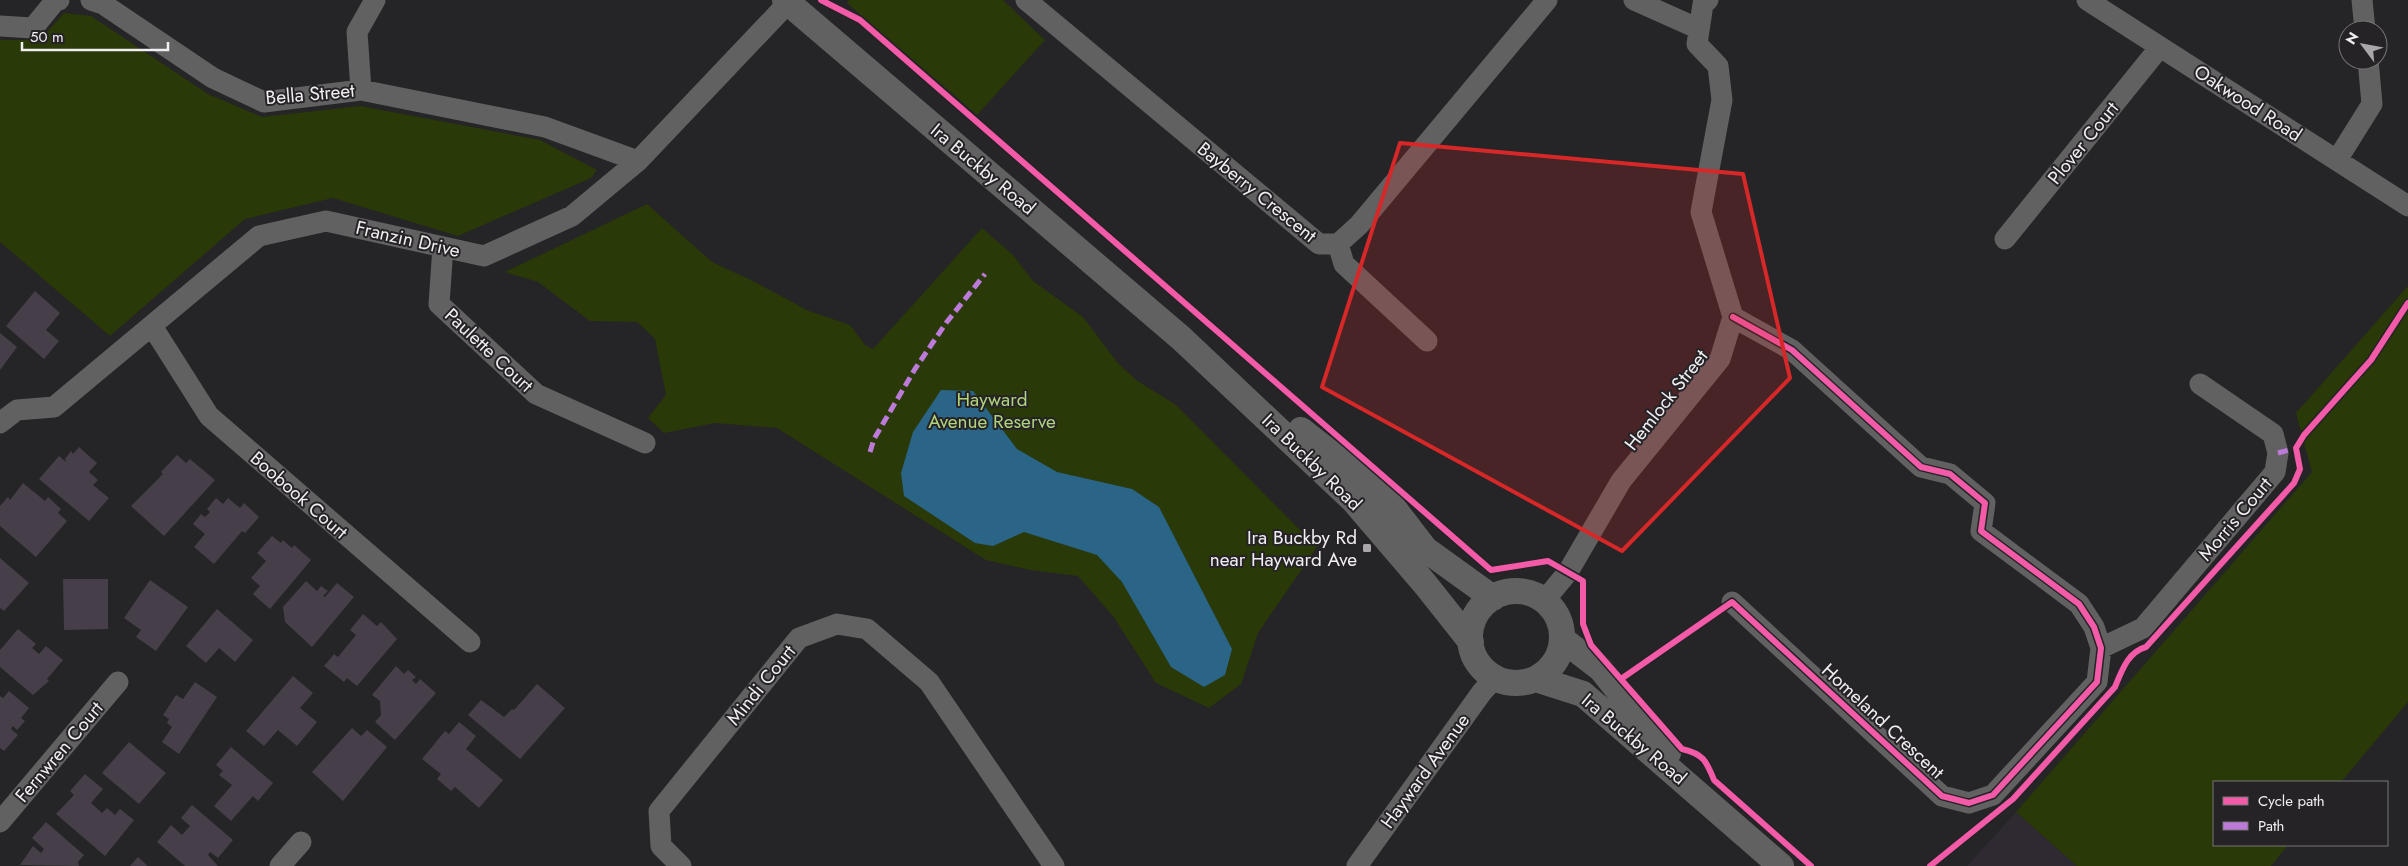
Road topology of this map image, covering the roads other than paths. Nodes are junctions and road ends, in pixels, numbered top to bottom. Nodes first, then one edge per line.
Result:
1 (59, 0) edge
2 (91, 0) edge
3 (375, 0) edge
4 (1026, 0) edge
5 (1546, 0) edge
6 (1634, 0) edge
7 (1708, 0) edge
8 (2087, 0) edge
9 (2362, 0) edge
10 (786, 1) edge
11 (2364, 20) edge
12 (0, 26) edge
13 (1699, 29) junction
14 (2160, 47) junction
15 (2369, 70) edge
16 (361, 90) junction
17 (2337, 160) junction
18 (638, 161) junction
19 (2408, 206) edge
20 (2005, 239) dead end
21 (1338, 244) junction
22 (443, 247) junction
23 (1733, 317) junction
24 (152, 326) junction
25 (1181, 338) junction
26 (1427, 341) dead end
27 (2200, 384) dead end
28 (0, 423) edge
29 (644, 443) dead end
30 (1493, 598) junction
31 (1544, 601) junction
32 (1732, 602) dead end
33 (1562, 639) junction
34 (470, 642) dead end
35 (1471, 642) junction
36 (2101, 648) junction
37 (1495, 678) junction
38 (1536, 679) junction
39 (118, 682) dead end
40 (1702, 795) junction
41 (0, 822) edge
42 (301, 842) dead end
43 (280, 866) edge
44 (681, 866) edge
45 (1054, 866) edge
46 (1357, 866) edge
47 (1781, 866) edge

1 - 12 street
2 - 16 street, Bella Street
3 - 16 street
4 - 21 street, Bayberry Crescent
5 - 21 street, Bayberry Crescent
6 - 13 street
7 - 13 street
8 - 14 street, Oakwood Road
9 - 11 street
10 - 18 street, Franzin Drive
10 - 25 street, Ira Buckby Road
13 - 23 street
14 - 17 street, Oakwood Road
14 - 20 street, Plover Court
15 - 17 street
16 - 18 street, Bella Street
17 - 19 street, Oakwood Road
18 - 22 street, Franzin Drive
21 - 26 street
22 - 24 street, Franzin Drive
22 - 29 street, Paulette Court
23 - 31 street, Hemlock Street
23 - 36 street, Homeland Crescent
24 - 28 street, Franzin Drive
24 - 34 street, Boobook Court
25 - 30 street, Ira Buckby Road
25 - 35 street, Ira Buckby Road
27 - 36 street, Morris Court
30 - 31 street
30 - 35 street
31 - 33 street
32 - 36 street, Homeland Crescent
33 - 38 street
33 - 40 street, Ira Buckby Road
35 - 37 street
37 - 38 street
37 - 46 street, Hayward Avenue
38 - 40 street, Ira Buckby Road
39 - 41 street, Fernwren Court
40 - 47 street, Ira Buckby Road
42 - 43 street
44 - 45 street, Mindi Court

